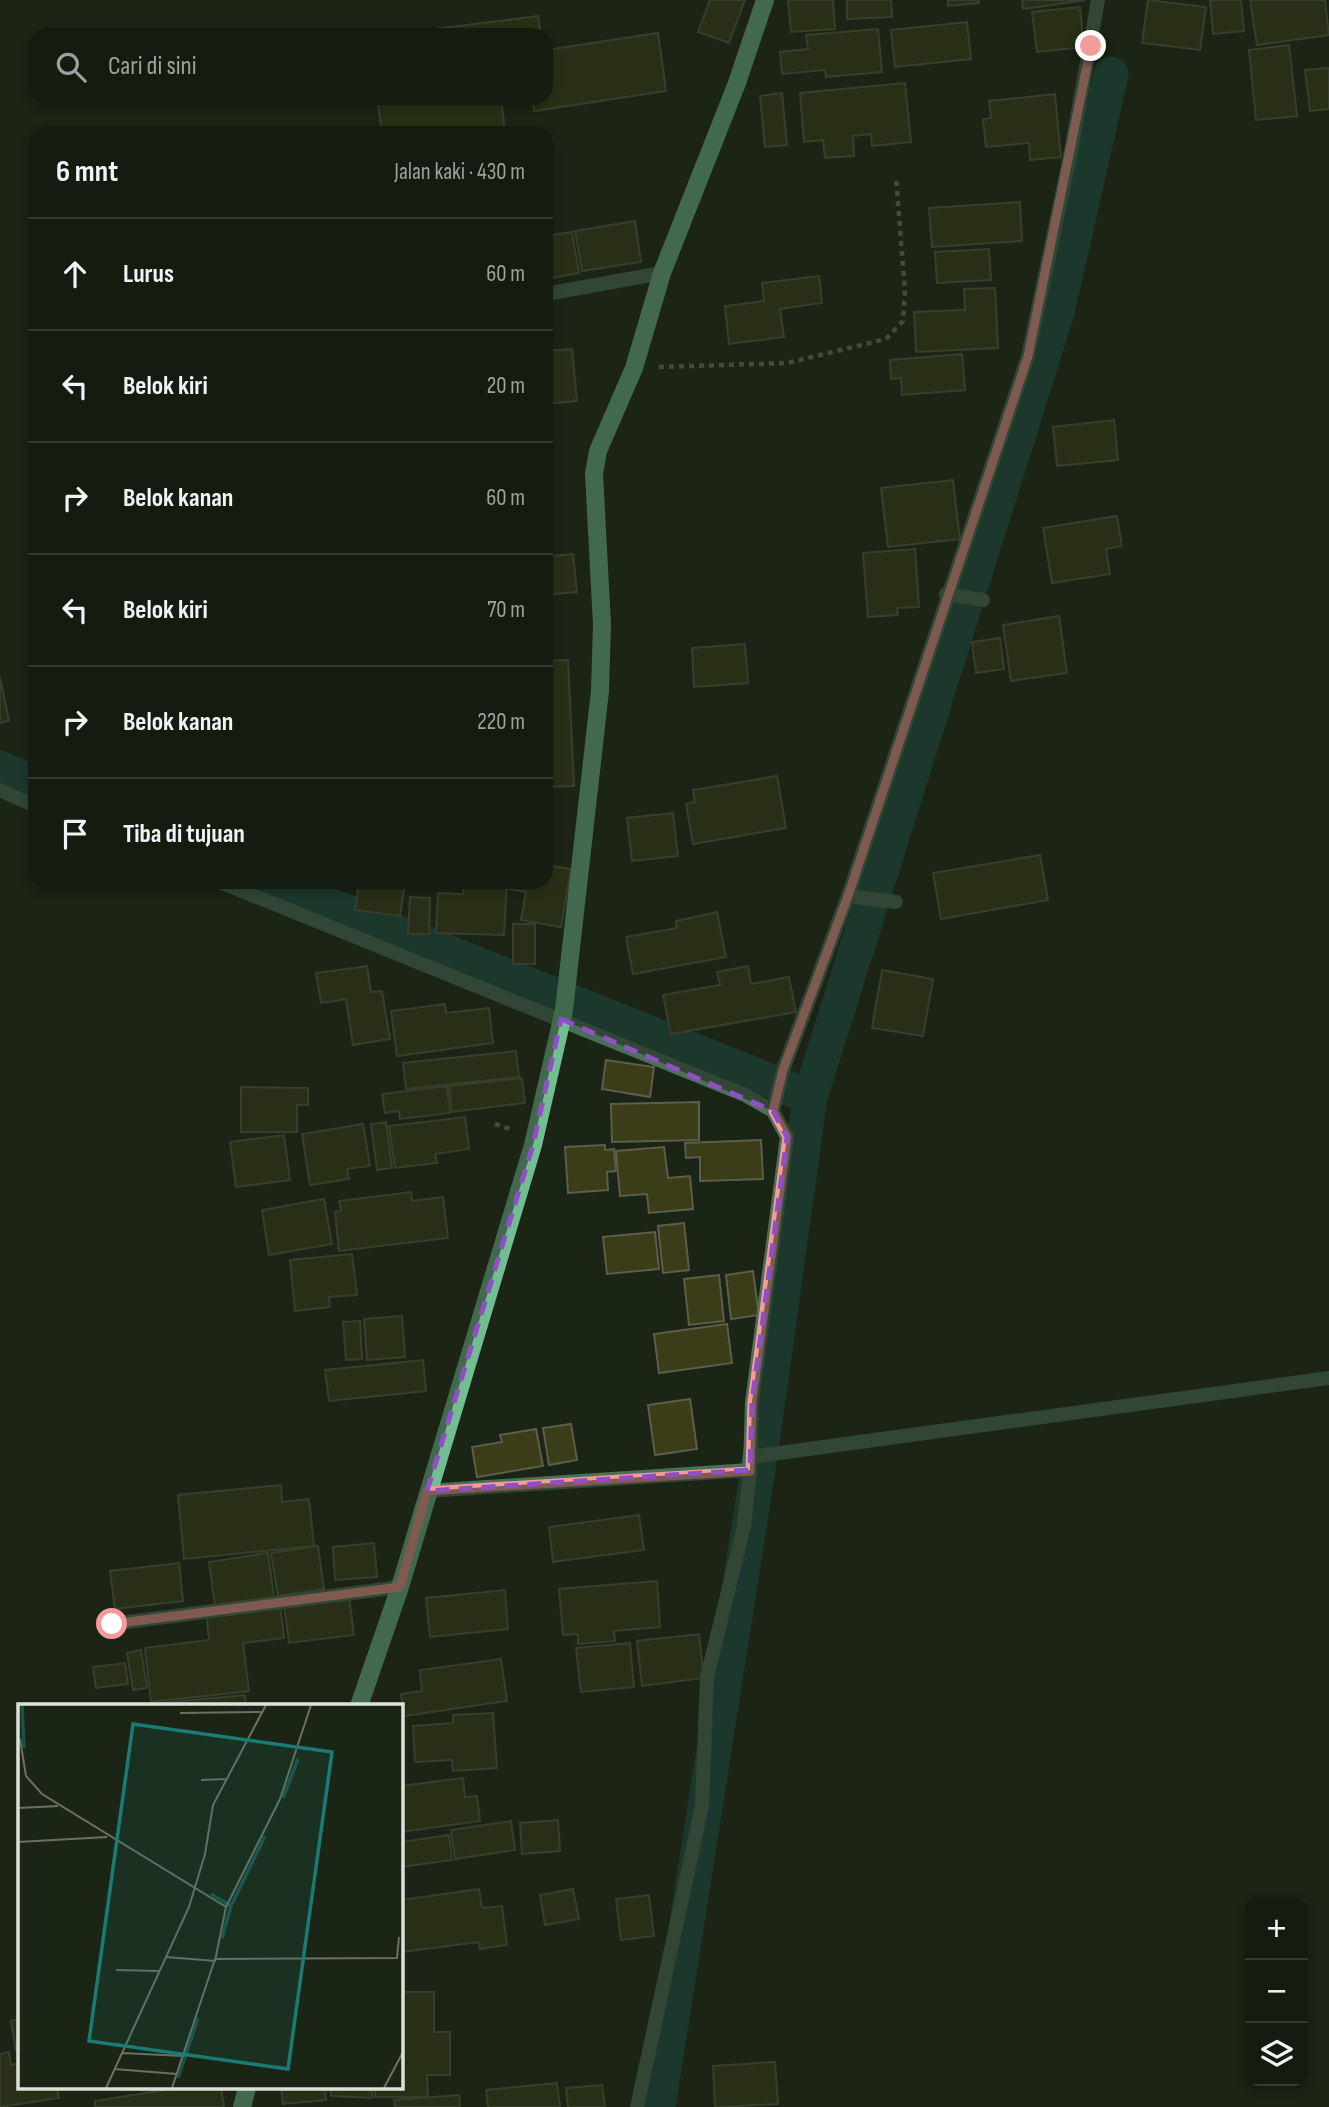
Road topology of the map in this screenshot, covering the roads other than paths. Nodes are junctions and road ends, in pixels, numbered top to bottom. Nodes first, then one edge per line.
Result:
1 (765, 0) edge
2 (1098, 0) edge
3 (662, 273) junction
4 (553, 293) edge
5 (950, 594) junction
6 (983, 600) dead end
7 (0, 790) edge
8 (28, 803) edge
9 (238, 889) edge
10 (848, 896) junction
11 (896, 902) dead end
12 (562, 1015) junction
13 (773, 1111) junction
14 (1329, 1378) edge
15 (750, 1464) junction
16 (427, 1491) junction
17 (400, 1587) junction
18 (112, 1624) dead end
19 (360, 1704) edge
20 (246, 2090) edge
21 (242, 2107) edge
22 (637, 2107) edge

1 - 3 main road
2 - 5 street
3 - 4 street
3 - 12 main road
5 - 6 street
5 - 10 street
7 - 8 street
9 - 12 street
10 - 11 street
10 - 13 street
12 - 13 street
12 - 16 main road
13 - 15 street
14 - 15 street
15 - 16 street
15 - 22 street
16 - 17 main road
17 - 18 street
17 - 19 main road
20 - 21 main road

